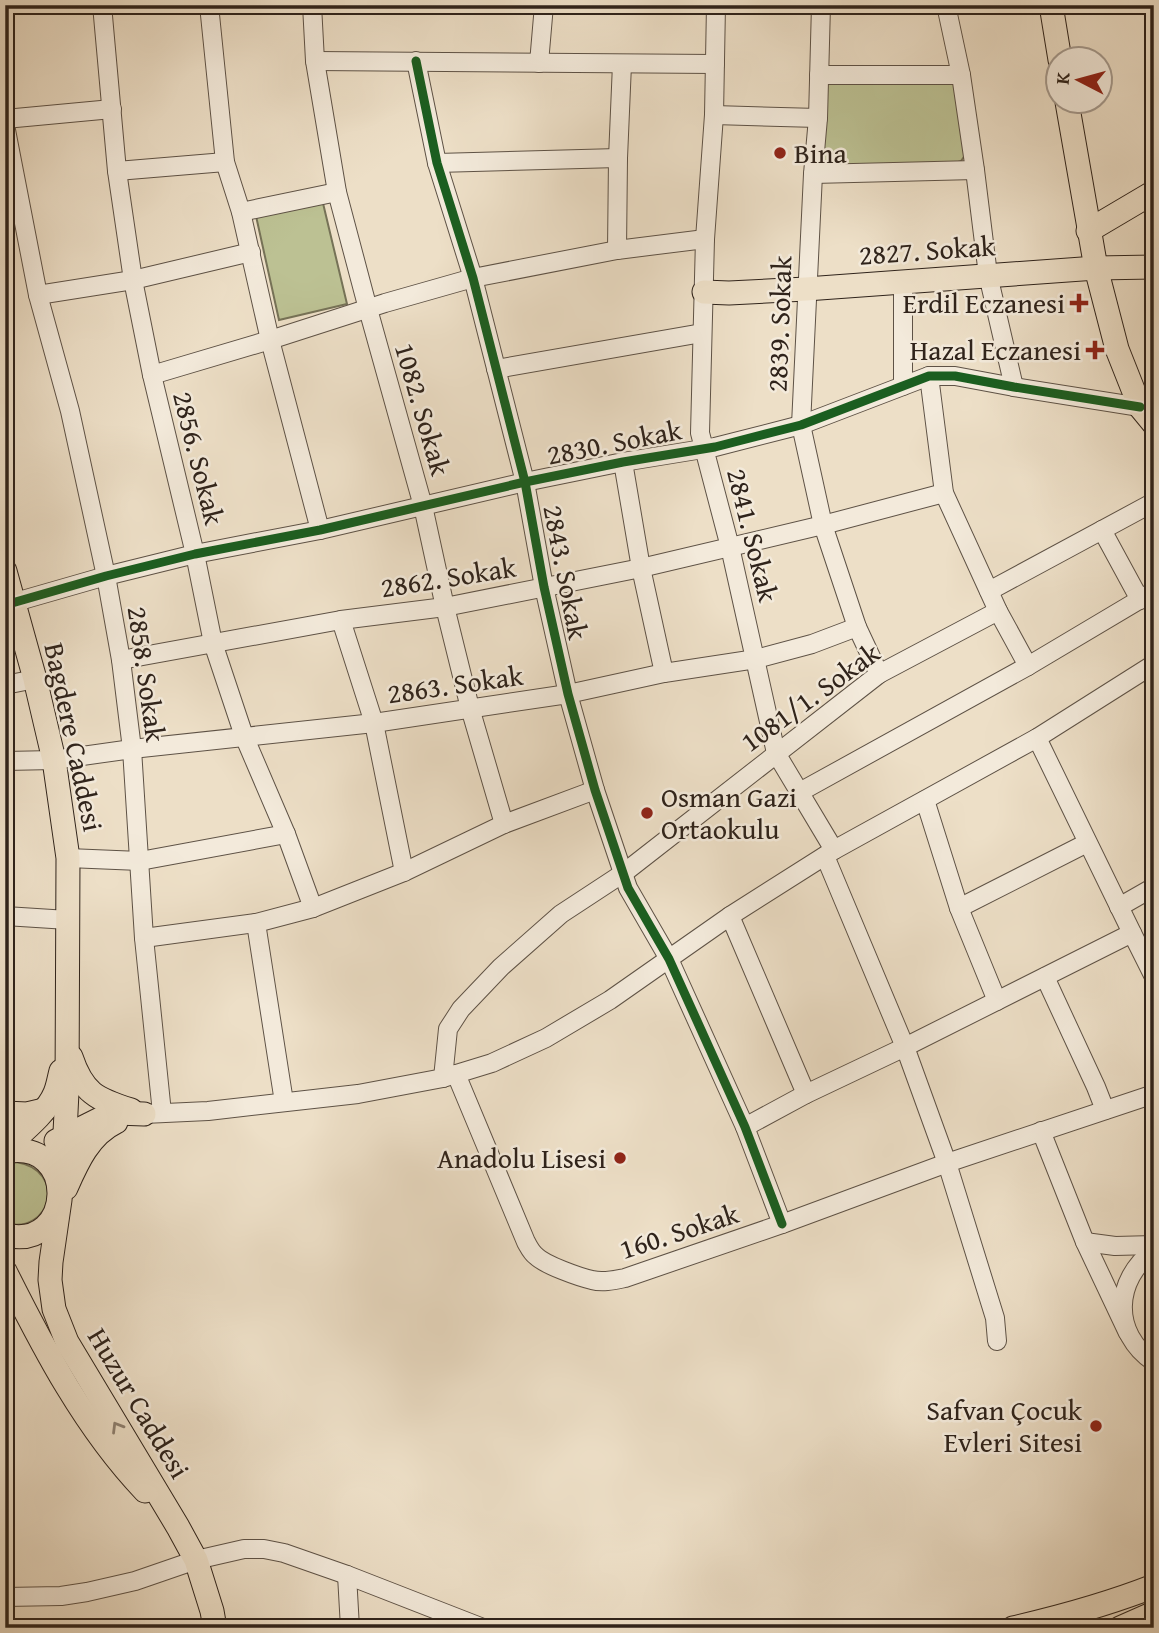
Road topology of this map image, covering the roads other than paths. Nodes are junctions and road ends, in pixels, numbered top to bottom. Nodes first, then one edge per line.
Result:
1 (102, 5) edge
2 (209, 5) edge
3 (312, 5) edge
4 (544, 5) edge
5 (716, 5) edge
6 (821, 5) edge
7 (946, 5) edge
8 (1051, 5) edge
9 (1058, 46) edge
10 (316, 61) junction
11 (416, 61) junction
12 (539, 63) junction
13 (622, 64) junction
14 (715, 64) junction
15 (819, 75) junction
16 (961, 75) junction
17 (112, 109) junction
18 (714, 115) junction
19 (1069, 116) edge
20 (818, 118) junction
21 (5, 119) edge
22 (6, 135) edge
23 (618, 158) junction
24 (226, 162) junction
25 (437, 163) junction
26 (975, 170) junction
27 (117, 171) junction
28 (813, 174) junction
29 (337, 192) junction
30 (1154, 192) edge
31 (241, 212) junction
32 (1088, 231) junction
33 (705, 239) junction
34 (617, 250) junction
35 (251, 252) junction
36 (1154, 267) edge
37 (1096, 268) junction
38 (988, 275) junction
39 (473, 278) junction
40 (133, 280) junction
41 (902, 281) junction
42 (806, 289) junction
43 (704, 292) junction
44 (38, 295) junction
45 (368, 309) junction
46 (702, 333) junction
47 (270, 340) junction
48 (496, 369) junction
49 (152, 374) junction
50 (929, 376) junction
51 (904, 386) junction
52 (1014, 387) junction
53 (1147, 415) edge
54 (802, 425) junction
55 (704, 448) junction
56 (624, 462) junction
57 (525, 482) junction
58 (944, 493) junction
59 (1154, 502) edge
60 (423, 506) junction
61 (822, 525) junction
62 (320, 530) junction
63 (1102, 530) junction
64 (730, 547) junction
65 (195, 554) junction
66 (641, 568) junction
67 (5, 570) edge
68 (106, 576) junction
69 (544, 587) junction
70 (989, 591) junction
71 (1147, 595) edge
72 (9, 604) edge
73 (445, 607) junction
74 (998, 611) junction
75 (341, 620) junction
76 (857, 627) junction
77 (213, 643) junction
78 (755, 659) junction
79 (121, 660) junction
80 (1154, 664) edge
81 (1028, 666) junction
82 (664, 673) junction
83 (879, 674) junction
84 (35, 680) junction
85 (5, 685) edge
86 (568, 694) junction
87 (470, 708) junction
88 (374, 723) junction
89 (244, 736) junction
90 (1037, 738) junction
91 (131, 749) junction
92 (776, 753) junction
93 (54, 760) junction
94 (5, 761) edge
95 (595, 790) junction
96 (799, 793) junction
97 (925, 800) junction
98 (504, 824) junction
99 (286, 834) junction
100 (1087, 843) junction
101 (829, 853) junction
102 (68, 858) junction
103 (140, 861) junction
104 (404, 872) junction
105 (625, 872) junction
106 (1154, 887) edge
107 (1119, 907) junction
108 (313, 908) junction
109 (959, 908) junction
110 (5, 916) edge
111 (730, 916) junction
112 (68, 920) junction
113 (256, 923) junction
114 (1132, 933) junction
115 (144, 939) junction
116 (669, 959) junction
117 (1045, 977) junction
118 (1154, 977) edge
119 (997, 1001) junction
120 (67, 1044) junction
121 (905, 1047) junction
122 (449, 1076) junction
123 (806, 1094) junction
124 (1154, 1094) edge
125 (284, 1102) junction
126 (44, 1110) junction
127 (1105, 1110) junction
128 (5, 1112) edge
129 (153, 1114) junction
130 (745, 1128) junction
131 (1041, 1131) junction
132 (65, 1137) junction
133 (13, 1144) edge
134 (947, 1163) junction
135 (60, 1200) junction
136 (782, 1224) junction
137 (42, 1228) junction
138 (5, 1235) edge
139 (1085, 1242) junction
140 (1154, 1247) edge
141 (5, 1264) edge
142 (5, 1271) edge
143 (5, 1306) edge
144 (1128, 1333) junction
145 (37, 1335) junction
146 (997, 1341) dead end
147 (1154, 1362) edge
148 (178, 1527) junction
149 (196, 1560) junction
150 (347, 1575) junction
151 (1154, 1586) edge
152 (5, 1597) edge
153 (1154, 1614) edge
154 (215, 1628) edge
155 (350, 1628) edge
156 (483, 1628) edge
157 (1013, 1628) edge
158 (1120, 1628) edge

1 - 17 street, 2856. Sokak
2 - 24 street
3 - 10 street, 1082. Sokak
4 - 12 street
5 - 14 street, 2841. Sokak
6 - 15 street, 2839. Sokak
7 - 16 street
8 - 9 main road
10 - 11 street
10 - 29 street, 1082. Sokak
11 - 12 street
11 - 25 street, 2843. Sokak
12 - 13 street
13 - 14 street
13 - 23 street
14 - 18 street, 2841. Sokak
15 - 16 street
15 - 20 street, 2839. Sokak
16 - 26 street
17 - 21 street
17 - 27 street, 2856. Sokak
18 - 20 street
18 - 33 street, 2841. Sokak
19 - 32 main road
20 - 28 street, 2839. Sokak
22 - 44 street, 2858. Sokak
23 - 25 street
23 - 34 street
24 - 27 street
24 - 31 street
25 - 39 street, 2843. Sokak
26 - 28 street
26 - 38 street
27 - 40 street, 2856. Sokak
28 - 42 street, 2839. Sokak
29 - 31 street
29 - 45 street, 1082. Sokak
30 - 32 main road
31 - 35 street
32 - 37 main road
33 - 34 street
33 - 43 street, 2841. Sokak
34 - 39 street
35 - 40 street
35 - 47 street
36 - 37 main road, 2827. Sokak
37 - 38 main road, 2827. Sokak
37 - 53 main road
38 - 41 main road, 2827. Sokak
38 - 52 street
39 - 45 street
39 - 48 street, 2843. Sokak
40 - 44 street
40 - 49 street, 2856. Sokak
41 - 42 main road, 2827. Sokak
41 - 51 street
42 - 43 main road, 2827. Sokak
42 - 54 street, 2839. Sokak
43 - 46 street, 2841. Sokak
44 - 68 street, 2858. Sokak
45 - 47 street
45 - 60 street, 1082. Sokak
46 - 48 street
46 - 55 street, 2841. Sokak
47 - 49 street
47 - 62 street
48 - 57 street, 2843. Sokak
49 - 65 street, 2856. Sokak
50 - 51 street, 2830. Sokak
50 - 52 street, 2830. Sokak
50 - 58 street
51 - 54 street, 2830. Sokak
52 - 53 street, 2830. Sokak
54 - 55 street, 2830. Sokak
54 - 61 street, 2839. Sokak
55 - 56 street, 2830. Sokak
55 - 64 street, 2841. Sokak
56 - 57 street, 2830. Sokak
56 - 66 street
57 - 60 street, 2830. Sokak
57 - 69 street, 2843. Sokak
58 - 61 street, 2862. Sokak
58 - 70 street
59 - 63 street
60 - 62 street, 2830. Sokak
60 - 73 street, 1082. Sokak
61 - 64 street, 2862. Sokak
61 - 76 street, 2839. Sokak
62 - 65 street, 2830. Sokak
63 - 70 street
63 - 71 street
64 - 66 street, 2862. Sokak
64 - 78 street, 2841. Sokak
65 - 68 street, 2830. Sokak
65 - 77 street, 2856. Sokak
66 - 69 street, 2862. Sokak
66 - 82 street
67 - 72 main road, Bagdere Caddesi
68 - 72 street, 2830. Sokak
68 - 79 street, 2858. Sokak
69 - 73 street, 2862. Sokak
69 - 86 street, 2843. Sokak
70 - 74 street
71 - 81 street
72 - 84 main road, Bagdere Caddesi
73 - 75 street, 2862. Sokak
73 - 87 street, 1082. Sokak
74 - 81 street
74 - 83 street, 1081/1. Sokak
75 - 77 street, 2862. Sokak
75 - 88 street
76 - 78 street, 2863. Sokak
76 - 83 street, 2839. Sokak
77 - 79 street, 2862. Sokak
77 - 89 street, 2856. Sokak
78 - 82 street, 2863. Sokak
78 - 92 street, 2841. Sokak
79 - 91 street, 2858. Sokak
80 - 90 street
81 - 96 street
82 - 86 street, 2863. Sokak
83 - 92 street, 1081/1. Sokak
84 - 85 street
84 - 93 main road, Bagdere Caddesi
86 - 87 street, 2863. Sokak
86 - 95 street, 2843. Sokak
87 - 88 street, 2863. Sokak
87 - 98 street, 1082. Sokak
88 - 89 street, 2863. Sokak
88 - 104 street
89 - 91 street, 2863. Sokak
89 - 99 street, 2856. Sokak
90 - 97 street
90 - 100 street
91 - 93 street, 2863. Sokak
91 - 103 street, 2858. Sokak
92 - 96 street, 2841. Sokak
92 - 105 street, 1081/1. Sokak
93 - 94 street, 2863. Sokak
93 - 102 main road, Bagdere Caddesi
95 - 98 street
95 - 105 street, 2843. Sokak
96 - 101 street, 2841. Sokak
97 - 101 street
97 - 109 street
98 - 104 street
99 - 103 street
99 - 108 street, 2856. Sokak
100 - 107 street
100 - 109 street
101 - 111 street
101 - 121 street, 2841. Sokak
102 - 103 street
102 - 112 main road, Bagdere Caddesi
103 - 115 street, 2858. Sokak
104 - 108 street
105 - 116 street, 2843. Sokak
105 - 122 street, 1081/1. Sokak
106 - 107 street
107 - 114 street
108 - 113 street
109 - 119 street
110 - 112 street
111 - 116 street
111 - 123 street
112 - 120 main road, Bagdere Caddesi
113 - 115 street
113 - 125 street
114 - 117 street
114 - 118 street
115 - 129 street, 2858. Sokak
116 - 122 street
116 - 130 street, 2843. Sokak
117 - 119 street
117 - 127 street
119 - 121 street
120 - 126 main road
120 - 129 main road
120 - 132 main road, Huzur Caddesi
121 - 123 street
121 - 134 street, 2841. Sokak
122 - 125 street
122 - 136 street, 160. Sokak
123 - 130 street
124 - 127 street, 160. Sokak
125 - 129 street
126 - 128 main road
126 - 133 main road
127 - 131 street, 160. Sokak
129 - 132 main road
129 - 135 main road
130 - 136 street, 2843. Sokak
131 - 134 street, 160. Sokak
131 - 139 street
132 - 133 main road
132 - 135 main road, Huzur Caddesi
133 - 135 main road
134 - 136 street, 160. Sokak
134 - 146 street, 2841. Sokak
135 - 137 main road
148 -> 135 main road, Huzur Caddesi
137 - 138 main road
137 - 141 main road
139 - 140 street
139 - 144 street
140 - 144 street
142 - 145 main road
143 - 145 main road
144 - 147 street
145 - 148 main road
148 - 149 main road, Huzur Caddesi
149 - 150 street
149 - 152 street
149 - 154 main road, Huzur Caddesi
150 - 155 street
150 - 156 street
151 - 157 main road
153 - 158 main road

